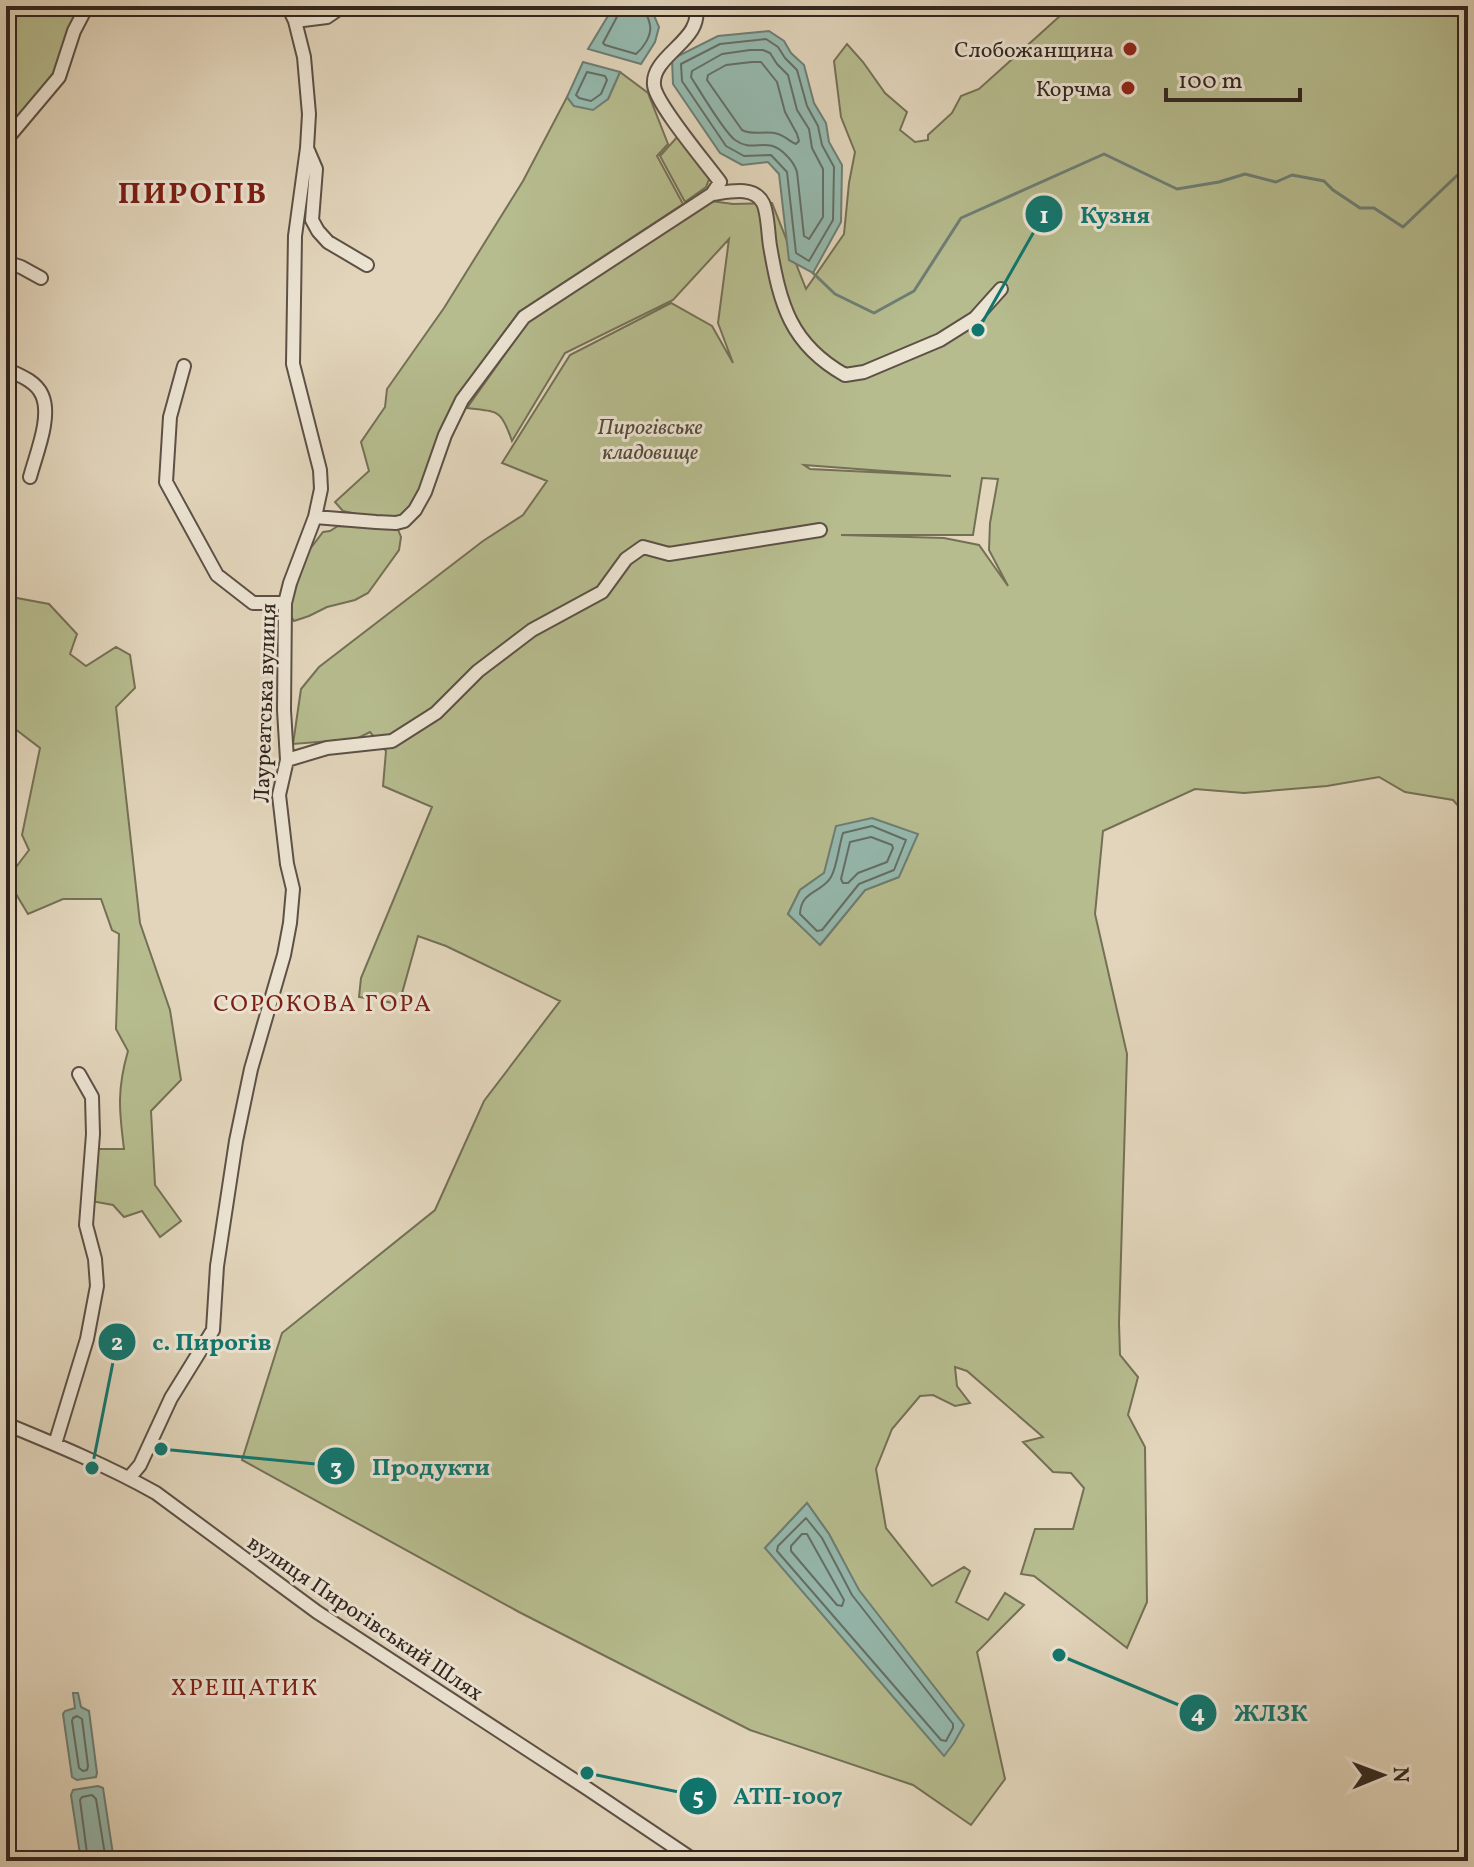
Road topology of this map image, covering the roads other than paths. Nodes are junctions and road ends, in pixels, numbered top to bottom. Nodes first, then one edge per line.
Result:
1 (87, 6) edge
2 (288, 6) edge
3 (343, 6) edge
4 (695, 6) edge
5 (295, 21) junction
6 (6, 140) edge
7 (307, 148) junction
8 (720, 182) junction
9 (732, 191) junction
10 (712, 194) junction
11 (6, 262) edge
12 (367, 265) dead end
13 (41, 278) dead end
14 (1001, 289) dead end
15 (184, 366) dead end
16 (6, 369) edge
17 (30, 477) dead end
18 (315, 517) junction
19 (820, 530) dead end
20 (285, 603) junction
21 (287, 760) junction
22 (79, 1074) dead end
23 (6, 1424) edge
24 (55, 1444) junction
25 (129, 1478) junction
26 (695, 1861) edge

1 - 6 street
2 - 5 street, Лауреатська вулиця
3 - 5 street
4 - 8 street
5 - 7 street, Лауреатська вулиця
7 - 12 street
7 - 18 street, Лауреатська вулиця
8 - 9 street
8 - 10 street
9 - 10 street
9 - 14 street
10 - 18 street
11 - 13 street
15 - 20 street
16 - 17 street
18 - 20 street, Лауреатська вулиця
19 - 21 street
20 - 21 street, Лауреатська вулиця
21 - 25 street, Лауреатська вулиця
22 - 24 street
23 - 24 street, вулиця Пирогівський Шлях
24 - 25 street, вулиця Пирогівський Шлях
25 - 26 street, вулиця Пирогівський Шлях

